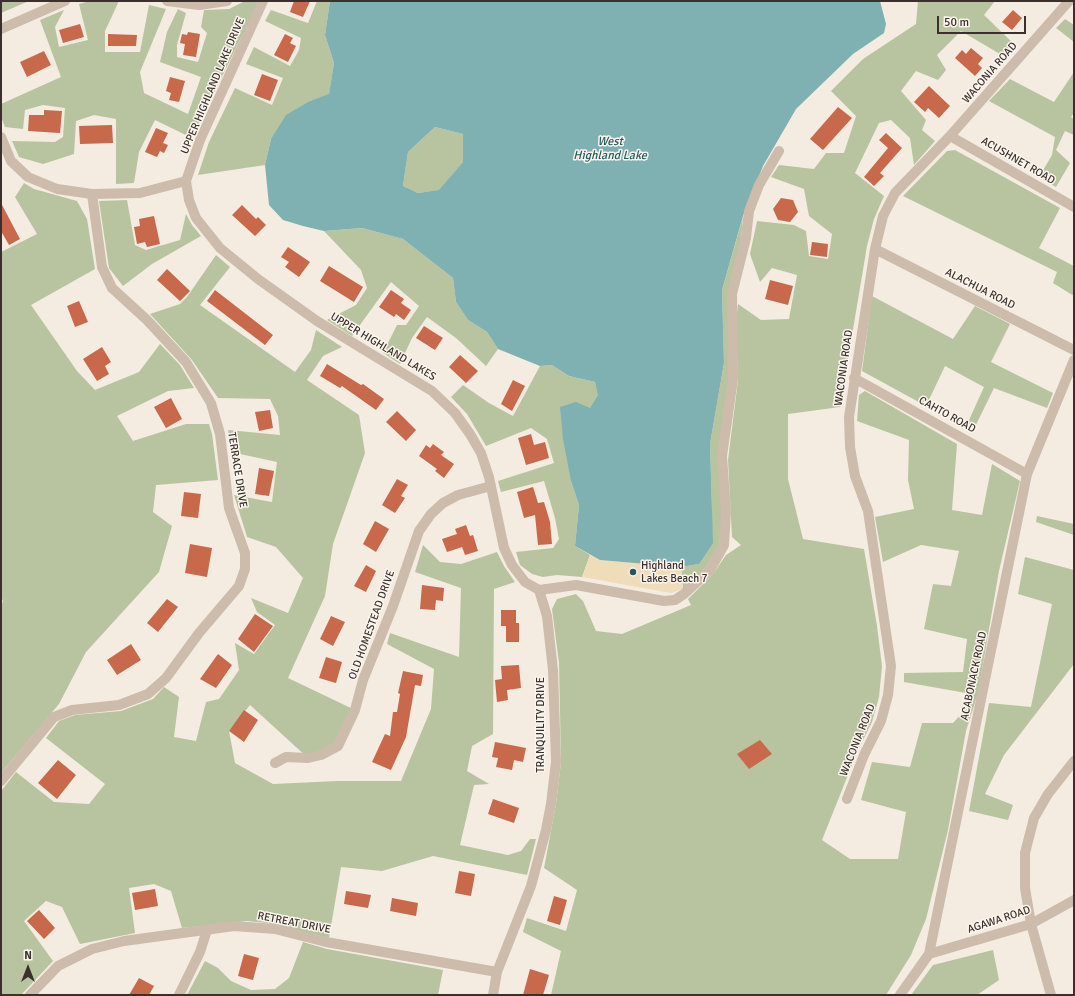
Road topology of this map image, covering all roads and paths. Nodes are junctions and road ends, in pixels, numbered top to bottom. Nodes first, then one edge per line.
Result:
1 (65, 1) edge
2 (168, 1) edge
3 (227, 1) edge
4 (263, 1) edge
5 (1069, 1) edge
6 (1, 29) edge
7 (950, 136) junction
8 (1, 137) edge
9 (778, 151) dead end
10 (186, 181) junction
11 (92, 194) junction
12 (1074, 207) edge
13 (875, 249) junction
14 (1074, 350) edge
15 (1074, 360) edge
16 (854, 378) junction
17 (1027, 474) junction
18 (491, 486) junction
19 (539, 590) junction
20 (1074, 761) edge
21 (275, 763) dead end
22 (1, 781) edge
23 (847, 798) dead end
24 (1074, 900) edge
25 (1031, 924) junction
26 (207, 930) junction
27 (929, 954) junction
28 (497, 972) junction
29 (30, 995) edge
30 (179, 995) edge
31 (493, 995) edge
32 (900, 995) edge
33 (1051, 995) edge

1 - 6 street
2 - 3 street
4 - 10 street, UPPER HIGHLAND LAKE DRIVE
5 - 7 street, WACONIA ROAD
7 - 12 street, ACUSHNET ROAD
7 - 13 street, WACONIA ROAD
8 - 11 street
9 - 19 street
10 - 11 street
10 - 18 street, UPPER HIGHLAND LAKES
11 - 22 street, TERRACE DRIVE
13 - 14 street, ALACHUA ROAD
13 - 16 street, WACONIA ROAD
15 - 17 street, ACABONACK ROAD
16 - 17 street, CAHTO ROAD
16 - 23 street, WACONIA ROAD
17 - 27 street, ACABONACK ROAD
18 - 19 street, UPPER HIGHLAND LAKES
18 - 21 street, OLD HOMESTEAD DRIVE
19 - 28 street, TRANQUILITY DRIVE
20 - 25 street
24 - 25 street, AGAWA ROAD
25 - 27 street, AGAWA ROAD
25 - 33 street
26 - 28 street, RETREAT DRIVE
26 - 29 street, RETREAT DRIVE
26 - 30 street
27 - 32 street, ACABONACK ROAD
28 - 31 street, TRANQUILITY DRIVE

